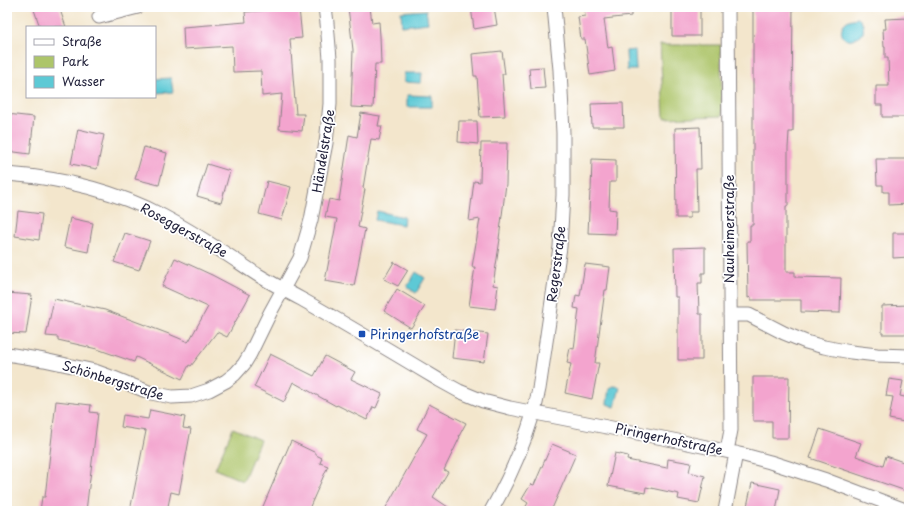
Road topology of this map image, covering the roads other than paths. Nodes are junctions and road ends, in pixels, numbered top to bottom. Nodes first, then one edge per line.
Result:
1 (138, 7) edge
2 (325, 7) edge
3 (554, 7) edge
4 (728, 7) edge
5 (99, 17) dead end
6 (7, 174) edge
7 (284, 289) junction
8 (730, 315) junction
9 (7, 354) edge
10 (909, 356) edge
11 (534, 412) junction
12 (731, 452) junction
13 (491, 511) edge
14 (725, 511) edge
15 (908, 511) edge

1 - 5 street
2 - 7 street, Händelstraße
3 - 11 street, Regerstraße
4 - 8 street, Nauheimerstraße
6 - 7 street, Roseggerstraße
7 - 9 street, Schönbergstraße
7 - 11 street, Piringerhofstraße
8 - 10 street
8 - 12 street, Nauheimerstraße
11 - 12 street, Piringerhofstraße
11 - 13 street, Regerstraße
12 - 14 street, Nauheimerstraße
12 - 15 street, Piringerhofstraße

